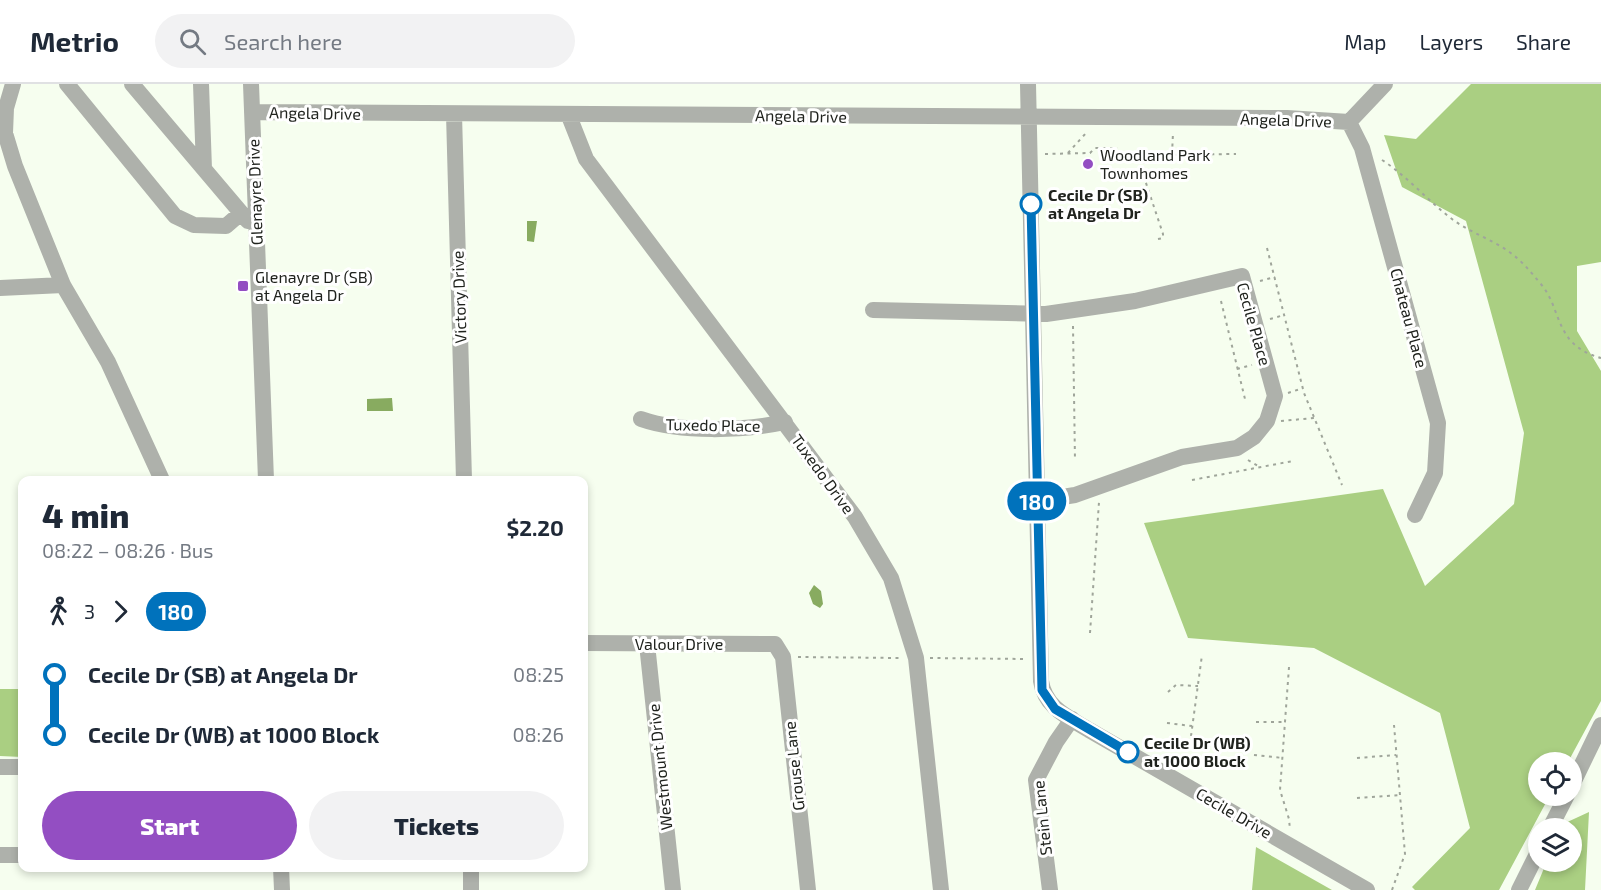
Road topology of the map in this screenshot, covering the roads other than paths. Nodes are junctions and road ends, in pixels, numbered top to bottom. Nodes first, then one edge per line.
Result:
1 (12, 84) edge
2 (67, 84) edge
3 (132, 84) edge
4 (201, 84) edge
5 (251, 84) edge
6 (1028, 84) edge
7 (1385, 84) edge
8 (252, 112) junction
9 (454, 114) junction
10 (569, 116) junction
11 (1028, 117) junction
12 (1349, 122) junction
13 (204, 169) junction
14 (241, 213) junction
15 (256, 231) junction
16 (63, 285) junction
17 (0, 288) edge
18 (873, 310) dead end
19 (1034, 313) junction
20 (641, 419) dead end
21 (785, 422) junction
22 (160, 476) edge
23 (266, 476) edge
24 (464, 476) edge
25 (1037, 501) junction
26 (1415, 514) dead end
27 (588, 643) edge
28 (647, 644) junction
29 (779, 651) joint
30 (1072, 719) junction
31 (1601, 725) edge
32 (1582, 764) edge
33 (0, 767) edge
34 (18, 767) edge
35 (0, 855) edge
36 (18, 855) edge
37 (281, 872) edge
38 (471, 872) edge
39 (1528, 872) edge
40 (282, 890) edge
41 (471, 890) edge
42 (673, 890) edge
43 (808, 890) edge
44 (940, 890) edge
45 (1050, 890) edge
46 (1367, 890) edge
47 (1519, 890) edge

1 - 16 street
2 - 14 street
3 - 13 street
4 - 13 street
5 - 8 street, Glenayre Drive
6 - 11 street, Cecile Drive
7 - 12 street
8 - 9 street, Angela Drive
8 - 15 street, Glenayre Drive
9 - 10 street, Angela Drive
9 - 24 street, Victory Drive
10 - 11 street, Angela Drive
10 - 21 street, Tuxedo Drive
11 - 12 street, Angela Drive
11 - 19 street, Cecile Drive
12 - 26 street, Chateau Place
13 - 14 street
14 - 15 street
15 - 23 street, Glenayre Drive
16 - 17 street
16 - 22 street
18 - 19 street, Cecile Place
19 - 25 street, Cecile Drive
19 - 25 street, Cecile Place
20 - 21 street, Tuxedo Place
21 - 44 street, Tuxedo Drive
25 - 30 street, Cecile Drive
27 - 28 street, Valour Drive
28 - 29 street, Valour Drive
28 - 42 street, Westmount Drive
29 - 43 street, Grouse Lane
30 - 45 street, Stein Lane
30 - 46 street, Cecile Drive
31 - 32 street
33 - 34 street
35 - 36 street
37 - 40 street
38 - 41 street
39 - 47 street

